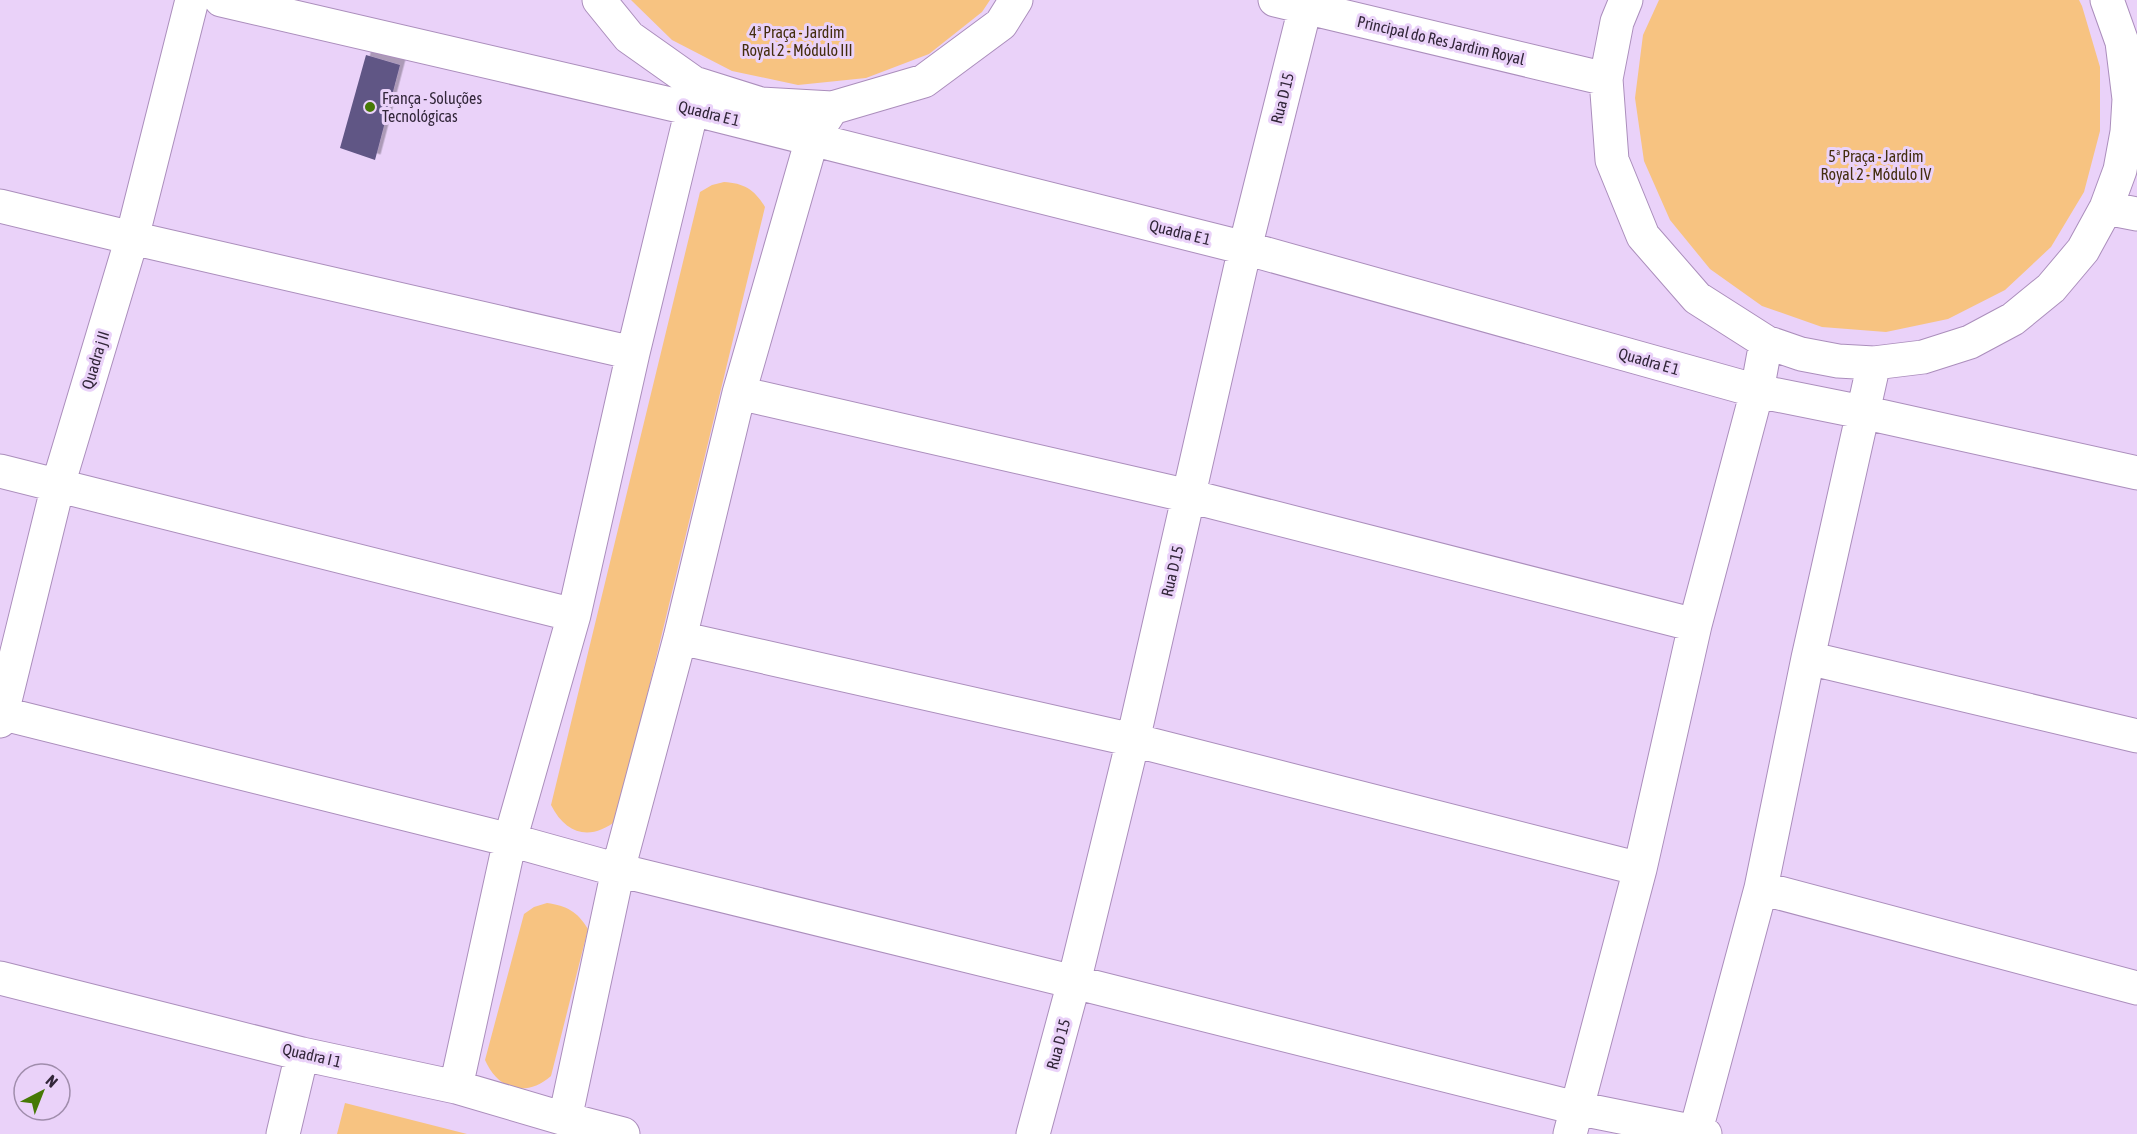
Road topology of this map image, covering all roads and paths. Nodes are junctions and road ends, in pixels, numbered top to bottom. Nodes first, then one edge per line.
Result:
1 (192, 0) edge
2 (221, 0) edge
3 (599, 0) edge
4 (1016, 0) edge
5 (1626, 0) edge
6 (2107, 0) edge
7 (1296, 3) edge
8 (1606, 79) junction
9 (2133, 95) edge
10 (693, 96) junction
11 (832, 108) junction
12 (2132, 133) edge
13 (812, 139) junction
14 (0, 206) edge
15 (2122, 211) edge
16 (132, 238) junction
17 (1245, 248) junction
18 (1766, 342) junction
19 (633, 352) junction
20 (1874, 363) junction
21 (1757, 391) junction
22 (739, 393) junction
23 (1862, 412) junction
24 (0, 471) edge
25 (2137, 473) edge
26 (58, 485) junction
27 (1189, 496) junction
28 (573, 615) junction
29 (1695, 625) junction
30 (680, 638) junction
31 (1808, 658) junction
32 (1, 716) edge
33 (2137, 736) edge
34 (1133, 740) junction
35 (510, 840) junction
36 (1640, 869) junction
37 (618, 870) junction
38 (1761, 888) junction
39 (0, 978) edge
40 (1074, 982) junction
41 (2137, 988) edge
42 (302, 1053) junction
43 (456, 1087) junction
44 (565, 1119) junction
45 (1573, 1121) edge
46 (1698, 1133) edge
47 (284, 1134) edge
48 (623, 1134) edge
49 (1033, 1134) edge

1 - 16 street, Quadra j II
2 - 10 street, Quadra E 1
3 - 10 street
4 - 11 street
5 - 8 street
6 - 9 street
7 - 8 street, Principal do Res Jardim Royal
7 - 17 street, Rua D 15
8 - 18 street
9 - 12 street
10 - 11 street
10 - 13 street, Quadra E 1
10 - 19 street
11 - 13 street
12 - 15 street
13 - 17 street, Quadra E 1
13 - 22 street
14 - 16 street
15 - 20 street
16 - 19 street
16 - 26 street, Quadra j II
17 - 21 street, Quadra E 1
17 - 27 street, Rua D 15
18 - 20 street
18 - 21 street
19 - 28 street
20 - 23 street
21 - 23 street, Quadra E 1
21 - 29 street
22 - 27 street
22 - 30 street
23 - 25 street, Quadra E 1
23 - 31 street
24 - 26 street
26 - 28 street
26 - 32 street, Quadra j II
27 - 29 street
27 - 34 street, Rua D 15
28 - 35 street
29 - 36 street
30 - 34 street
30 - 37 street
31 - 33 street
31 - 38 street
32 - 35 street
34 - 36 street
34 - 40 street, Rua D 15
35 - 37 street
35 - 43 street
36 - 45 street
37 - 40 street
37 - 44 street
38 - 41 street
38 - 46 street
39 - 42 street, Quadra I 1
40 - 45 street
40 - 49 street, Rua D 15
42 - 43 street, Quadra I 1
42 - 47 street
43 - 44 street, Quadra I 1
44 - 48 street, Quadra I 1
45 - 46 street

